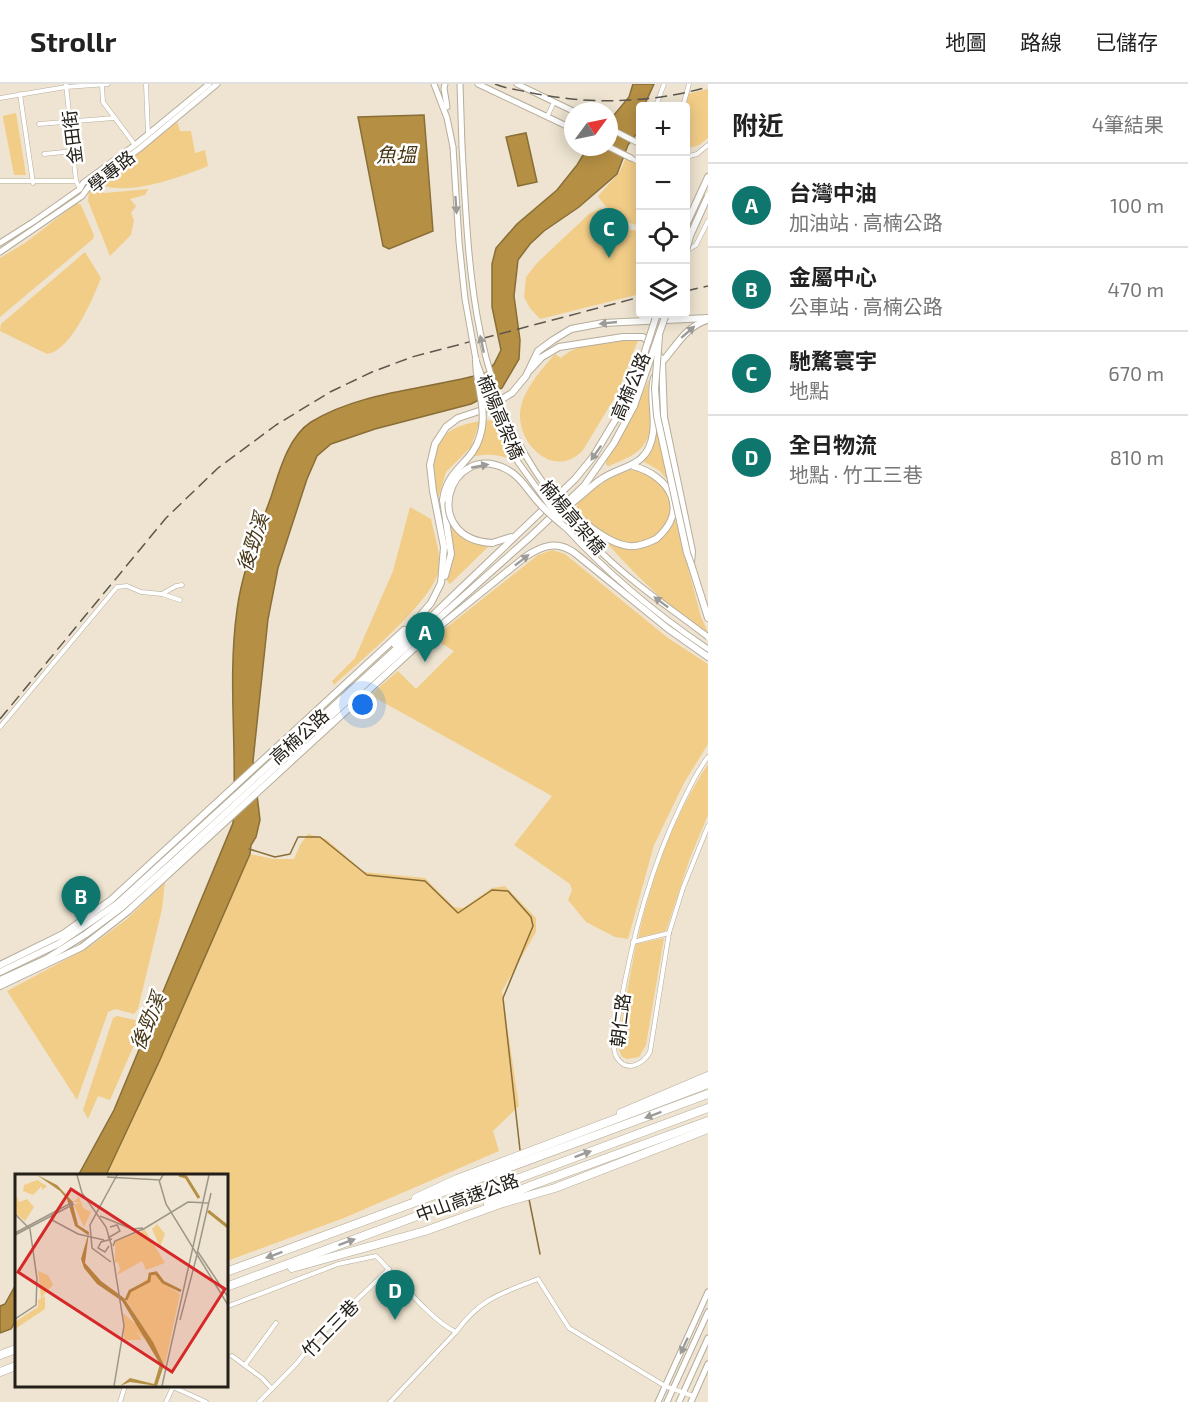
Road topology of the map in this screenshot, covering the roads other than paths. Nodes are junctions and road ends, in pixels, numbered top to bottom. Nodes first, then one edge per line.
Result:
1 (33, 84) edge
2 (108, 84) edge
3 (146, 84) edge
4 (209, 84) edge
5 (217, 84) edge
6 (434, 84) edge
7 (445, 84) edge
8 (460, 84) edge
9 (478, 84) edge
10 (517, 84) edge
11 (664, 84) edge
12 (689, 84) edge
13 (66, 85) edge
14 (102, 85) edge
15 (34, 92) junction
16 (20, 94) junction
17 (0, 98) edge
18 (554, 102) junction
19 (657, 102) edge
20 (684, 102) edge
21 (564, 107) edge
22 (466, 113) dead end
23 (547, 117) junction
24 (115, 118) junction
25 (69, 120) junction
26 (461, 122) junction
27 (39, 124) dead end
28 (564, 125) edge
29 (618, 133) edge
30 (150, 136) junction
31 (636, 142) edge
32 (708, 146) edge
33 (137, 147) junction
34 (453, 147) junction
35 (74, 151) junction
36 (618, 152) edge
37 (44, 154) dead end
38 (690, 156) edge
39 (631, 158) joint
40 (636, 161) edge
41 (708, 177) edge
42 (0, 181) edge
43 (76, 181) junction
44 (33, 183) junction
45 (80, 189) junction
46 (708, 196) edge
47 (690, 216) edge
48 (708, 221) edge
49 (690, 238) edge
50 (0, 243) edge
51 (690, 248) edge
52 (0, 252) edge
53 (656, 318) edge
54 (665, 318) edge
55 (708, 319) edge
56 (659, 336) junction
57 (476, 360) junction
58 (662, 362) junction
59 (526, 376) junction
60 (633, 466) junction
61 (545, 485) junction
62 (551, 518) junction
63 (565, 526) junction
64 (517, 534) junction
65 (692, 564) junction
66 (441, 583) junction
67 (182, 585) dead end
68 (162, 594) junction
69 (180, 600) dead end
70 (708, 618) edge
71 (415, 619) junction
72 (421, 626) junction
73 (708, 637) edge
74 (401, 638) junction
75 (419, 640) junction
76 (707, 648) edge
77 (380, 651) junction
78 (708, 657) edge
79 (390, 662) junction
80 (0, 727) edge
81 (708, 757) edge
82 (230, 813) junction
83 (708, 826) edge
84 (669, 933) junction
85 (633, 942) junction
86 (0, 965) edge
87 (0, 972) edge
88 (0, 980) edge
89 (0, 986) edge
90 (708, 1077) edge
91 (708, 1084) edge
92 (708, 1094) edge
93 (708, 1108) edge
94 (708, 1120) edge
95 (708, 1129) edge
96 (563, 1138) junction
97 (522, 1159) junction
98 (528, 1191) junction
99 (389, 1269) junction
100 (228, 1271) edge
101 (230, 1286) edge
102 (708, 1292) edge
103 (228, 1306) edge
104 (708, 1312) edge
105 (276, 1323) dead end
106 (456, 1332) junction
107 (708, 1338) edge
108 (15, 1349) edge
109 (0, 1355) edge
110 (232, 1356) dead end
111 (708, 1364) edge
112 (245, 1365) junction
113 (15, 1366) edge
114 (0, 1372) edge
115 (665, 1386) junction
116 (125, 1387) edge
117 (272, 1389) junction
118 (673, 1389) junction
119 (683, 1392) junction
120 (692, 1399) edge
121 (120, 1402) edge
122 (166, 1402) edge
123 (206, 1402) edge
124 (259, 1402) edge
125 (390, 1402) edge
126 (658, 1402) edge
127 (667, 1402) edge
128 (679, 1402) edge

1 - 15 street
2 - 14 street
3 - 30 street
4 - 30 street, 學專路
5 - 30 street, 學專路
6 - 34 street
7 - 34 street
8 - 26 street, 楠楊高架橋
9 - 23 street
10 - 18 street
11 - 19 street
12 - 20 street
13 - 14 street
13 - 15 street
13 - 25 street, 金田街
14 - 24 street
15 - 16 street
16 - 17 street
16 - 44 street
18 - 21 street
18 - 23 street
22 - 26 street
23 - 28 street
24 - 25 street
24 - 33 street
25 - 27 street
25 - 35 street, 金田街
61 -> 26 street, 楠楊高架橋, bridge
29 - 31 street
30 - 33 street, 學專路
32 - 38 street
33 - 45 street, 學專路
33 - 52 street, 學專路
34 -> 57 street, 楠陽高架橋, bridge
35 - 37 street
35 - 43 street, 金田街
36 - 39 street
39 - 40 street
41 - 47 main road
42 - 44 street
43 - 44 street
43 - 45 street, 金田街
45 - 50 street, 學專路
46 - 49 main road, bridge
48 - 51 street
53 -> 64 main road, 高楠公路, bridge
54 - 56 main road, 高楠公路, bridge
58 -> 55 main road
55 -> 59 main road
56 - 62 main road, 高楠公路, bridge
56 - 65 main road, bridge
57 - 63 street, 楠陽高架橋, bridge
57 - 66 main road, bridge
58 - 59 main road
58 - 60 main road
58 - 65 main road
59 - 66 main road
60 - 61 main road, bridge
60 - 62 main road
73 -> 61 street, 楠楊高架橋, bridge
62 - 75 main road, 高楠公路
64 -> 63 main road, bridge
63 - 76 street, 楠陽高架橋
64 - 72 main road, 高楠公路
65 - 70 main road
66 - 71 main road
67 - 68 street
68 - 69 street
68 - 80 street
71 - 74 main road
71 - 77 main road, 高楠公路
72 - 74 main road
72 - 79 main road, 高楠公路
74 - 77 main road
74 - 79 main road
75 -> 78 main road
75 - 79 main road, 高楠公路
75 - 79 main road
77 - 86 main road, 高楠公路
79 - 82 main road, 高楠公路
79 - 82 main road, 高楠公路
79 - 87 main road, 高楠公路
81 - 85 street, 朝仁路
82 - 88 main road, 高楠公路
82 - 89 main road, 高楠公路
83 - 84 street, 朝仁路
84 - 85 street
84 - 85 street, 朝仁路
90 - 96 highway
91 - 96 highway
92 -> 97 highway, 中山高速公路
101 -> 93 highway, 中山高速公路
94 - 98 highway
95 - 98 highway
96 - 97 highway
97 -> 100 highway
98 - 101 highway
99 - 103 street
99 - 106 street
99 - 117 street, 竹工三巷
102 -> 115 street
104 - 118 street
105 - 112 street
106 - 115 street
106 - 125 street
107 - 119 street
108 - 109 highway
110 - 112 street
111 - 120 street
112 - 117 street
113 - 114 highway
115 - 118 street
115 - 126 street
116 - 121 street
117 - 124 street, 竹工三巷
118 - 119 street
118 - 127 street
119 - 120 street
119 - 128 street
122 - 123 street

